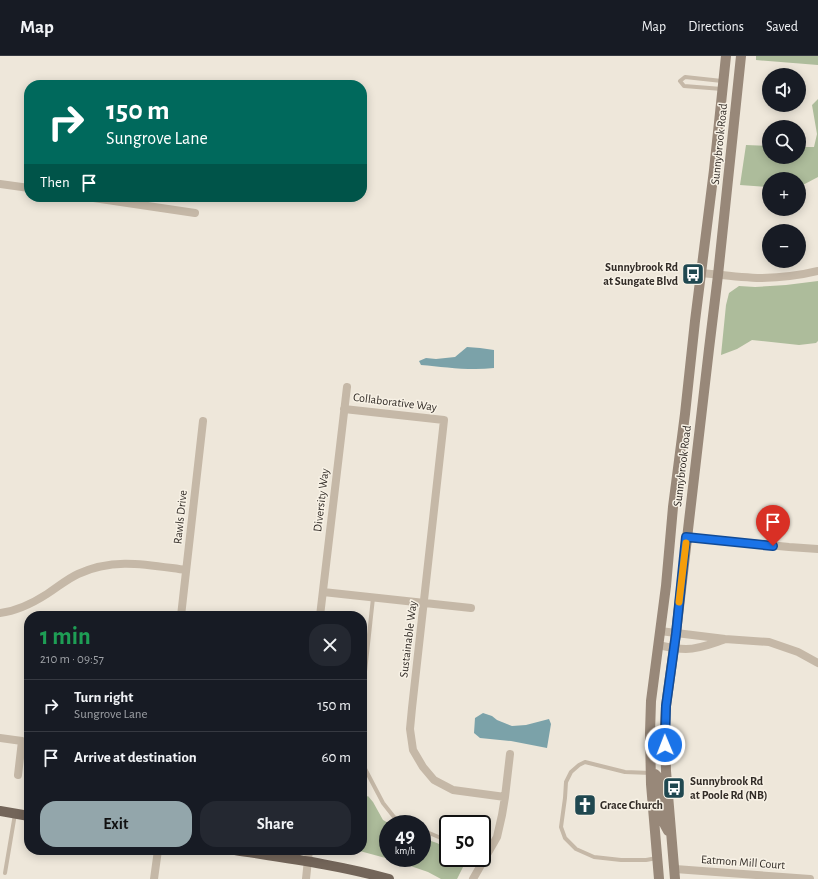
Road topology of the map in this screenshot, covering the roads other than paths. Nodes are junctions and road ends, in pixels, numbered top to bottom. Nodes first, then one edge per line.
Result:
1 (726, 56) edge
2 (741, 56) edge
3 (723, 85) junction
4 (0, 184) edge
5 (24, 187) edge
6 (121, 202) edge
7 (195, 213) dead end
8 (818, 271) edge
9 (701, 273) junction
10 (718, 275) junction
11 (347, 387) dead end
12 (344, 409) junction
13 (444, 420) joint
14 (203, 421) dead end
15 (686, 537) junction
16 (818, 549) edge
17 (186, 570) junction
18 (323, 592) junction
19 (373, 598) junction
20 (424, 603) junction
21 (471, 608) dead end
22 (182, 611) edge
23 (321, 611) edge
24 (0, 613) edge
25 (660, 631) junction
26 (676, 634) junction
27 (726, 639) junction
28 (658, 645) junction
29 (673, 648) junction
30 (367, 653) edge
31 (818, 663) edge
32 (0, 738) edge
33 (510, 754) dead end
34 (367, 773) edge
35 (651, 773) junction
36 (18, 775) dead end
37 (505, 797) junction
38 (0, 811) edge
39 (15, 814) junction
40 (24, 815) edge
41 (392, 815) edge
42 (671, 837) junction
43 (491, 846) edge
44 (157, 855) edge
45 (265, 855) edge
46 (309, 855) edge
47 (657, 858) junction
48 (308, 862) junction
49 (478, 867) edge
50 (5, 873) dead end
51 (675, 874) edge
52 (154, 879) edge
53 (306, 879) edge
54 (388, 879) edge
55 (473, 879) edge
56 (659, 879) edge
57 (810, 879) edge

1 - 3 main road, Sunnybrook Road
2 - 10 main road, Sunnybrook Road
3 - 3 lane
3 - 9 main road, Sunnybrook Road
4 - 5 street
6 - 7 street
8 - 10 street
9 - 10 street
9 - 25 main road, Sunnybrook Road
10 - 15 main road, Sunnybrook Road
11 - 12 street, Diversity Way
12 - 13 street, Collaborative Way
12 - 18 street, Diversity Way
13 - 20 street, Sustainable Way
14 - 17 street, Rawls Drive
15 - 16 street
15 - 26 main road, Sunnybrook Road
17 - 22 street, Rawls Drive
17 - 24 street
18 - 19 street
18 - 23 street, Diversity Way
19 - 20 street
19 - 30 lane
20 - 21 street
20 - 37 street, Sustainable Way
25 - 26 street
25 - 28 main road, Sunnybrook Road
26 - 27 street
26 - 29 main road, Sunnybrook Road
27 - 29 street
27 - 31 street
28 - 29 street
28 - 35 main road, Sunnybrook Road
29 - 42 main road, Sunnybrook Road
32 - 36 street
33 - 37 street
34 - 41 lane
35 - 42 main road
35 - 47 main road, Sunnybrook Road
35 - 47 lane
37 - 43 street
38 - 39 main road
39 - 40 main road
39 - 50 lane
42 - 51 main road, Sunnybrook Road
44 - 52 street
45 - 48 main road
46 - 48 street
47 - 56 main road, Sunnybrook Road
48 - 53 street
48 - 54 main road
49 - 55 street
51 - 57 street, Eatmon Mill Court

